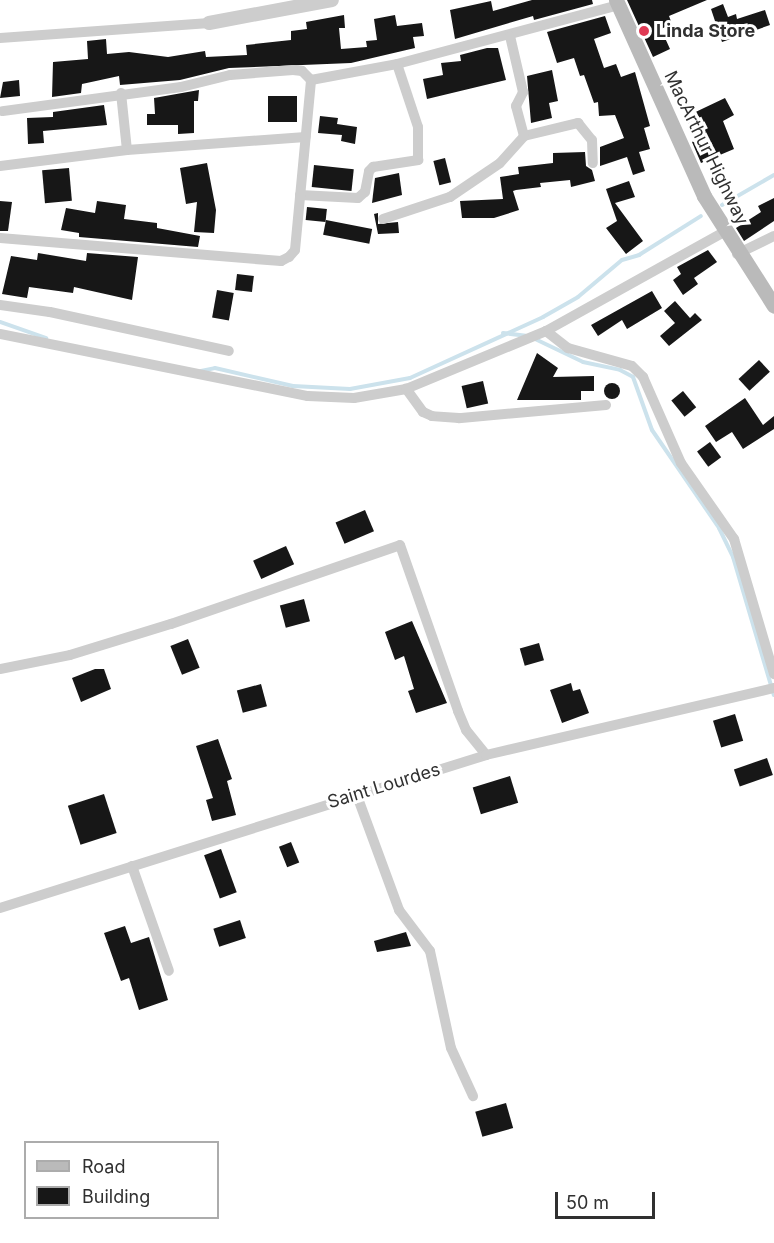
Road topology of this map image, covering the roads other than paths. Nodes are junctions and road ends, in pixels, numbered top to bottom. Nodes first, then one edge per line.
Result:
1 (332, 0) edge
2 (617, 3) edge
3 (209, 23) joint
4 (510, 36) junction
5 (0, 38) edge
6 (397, 64) junction
7 (311, 80) junction
8 (121, 93) junction
9 (3, 111) dead end
10 (524, 136) junction
11 (306, 137) junction
12 (127, 150) junction
13 (593, 163) dead end
14 (0, 166) edge
15 (300, 195) junction
16 (383, 219) dead end
17 (724, 232) junction
18 (774, 236) edge
19 (0, 238) edge
20 (737, 254) junction
21 (0, 305) edge
22 (774, 306) edge
23 (542, 332) junction
24 (0, 334) edge
25 (229, 351) dead end
26 (406, 389) junction
27 (606, 405) dead end
28 (0, 669) edge
29 (774, 674) edge
30 (769, 690) edge
31 (486, 755) junction
32 (356, 793) junction
33 (132, 866) junction
34 (0, 908) edge
35 (170, 971) dead end
36 (473, 1096) dead end

1 - 3 street
2 - 4 street
2 - 17 main road, MacArthur Highway
3 - 5 street
4 - 6 street
4 - 10 street
6 - 7 street
6 - 15 street
7 - 8 street
7 - 11 street
8 - 9 street
8 - 12 street
10 - 13 street
10 - 16 street
11 - 12 street
11 - 15 street
12 - 14 street
15 - 19 street
17 - 20 main road, MacArthur Highway
17 - 23 street
18 - 20 street
20 - 22 main road, MacArthur Highway
21 - 25 street
23 - 26 street
23 - 29 street
24 - 26 street
26 - 27 street
28 - 31 street
30 - 31 street, Saint Lourdes
31 - 32 street, Saint Lourdes
32 - 33 street, Saint Lourdes
32 - 36 street
33 - 34 street, Saint Lourdes
33 - 35 street

